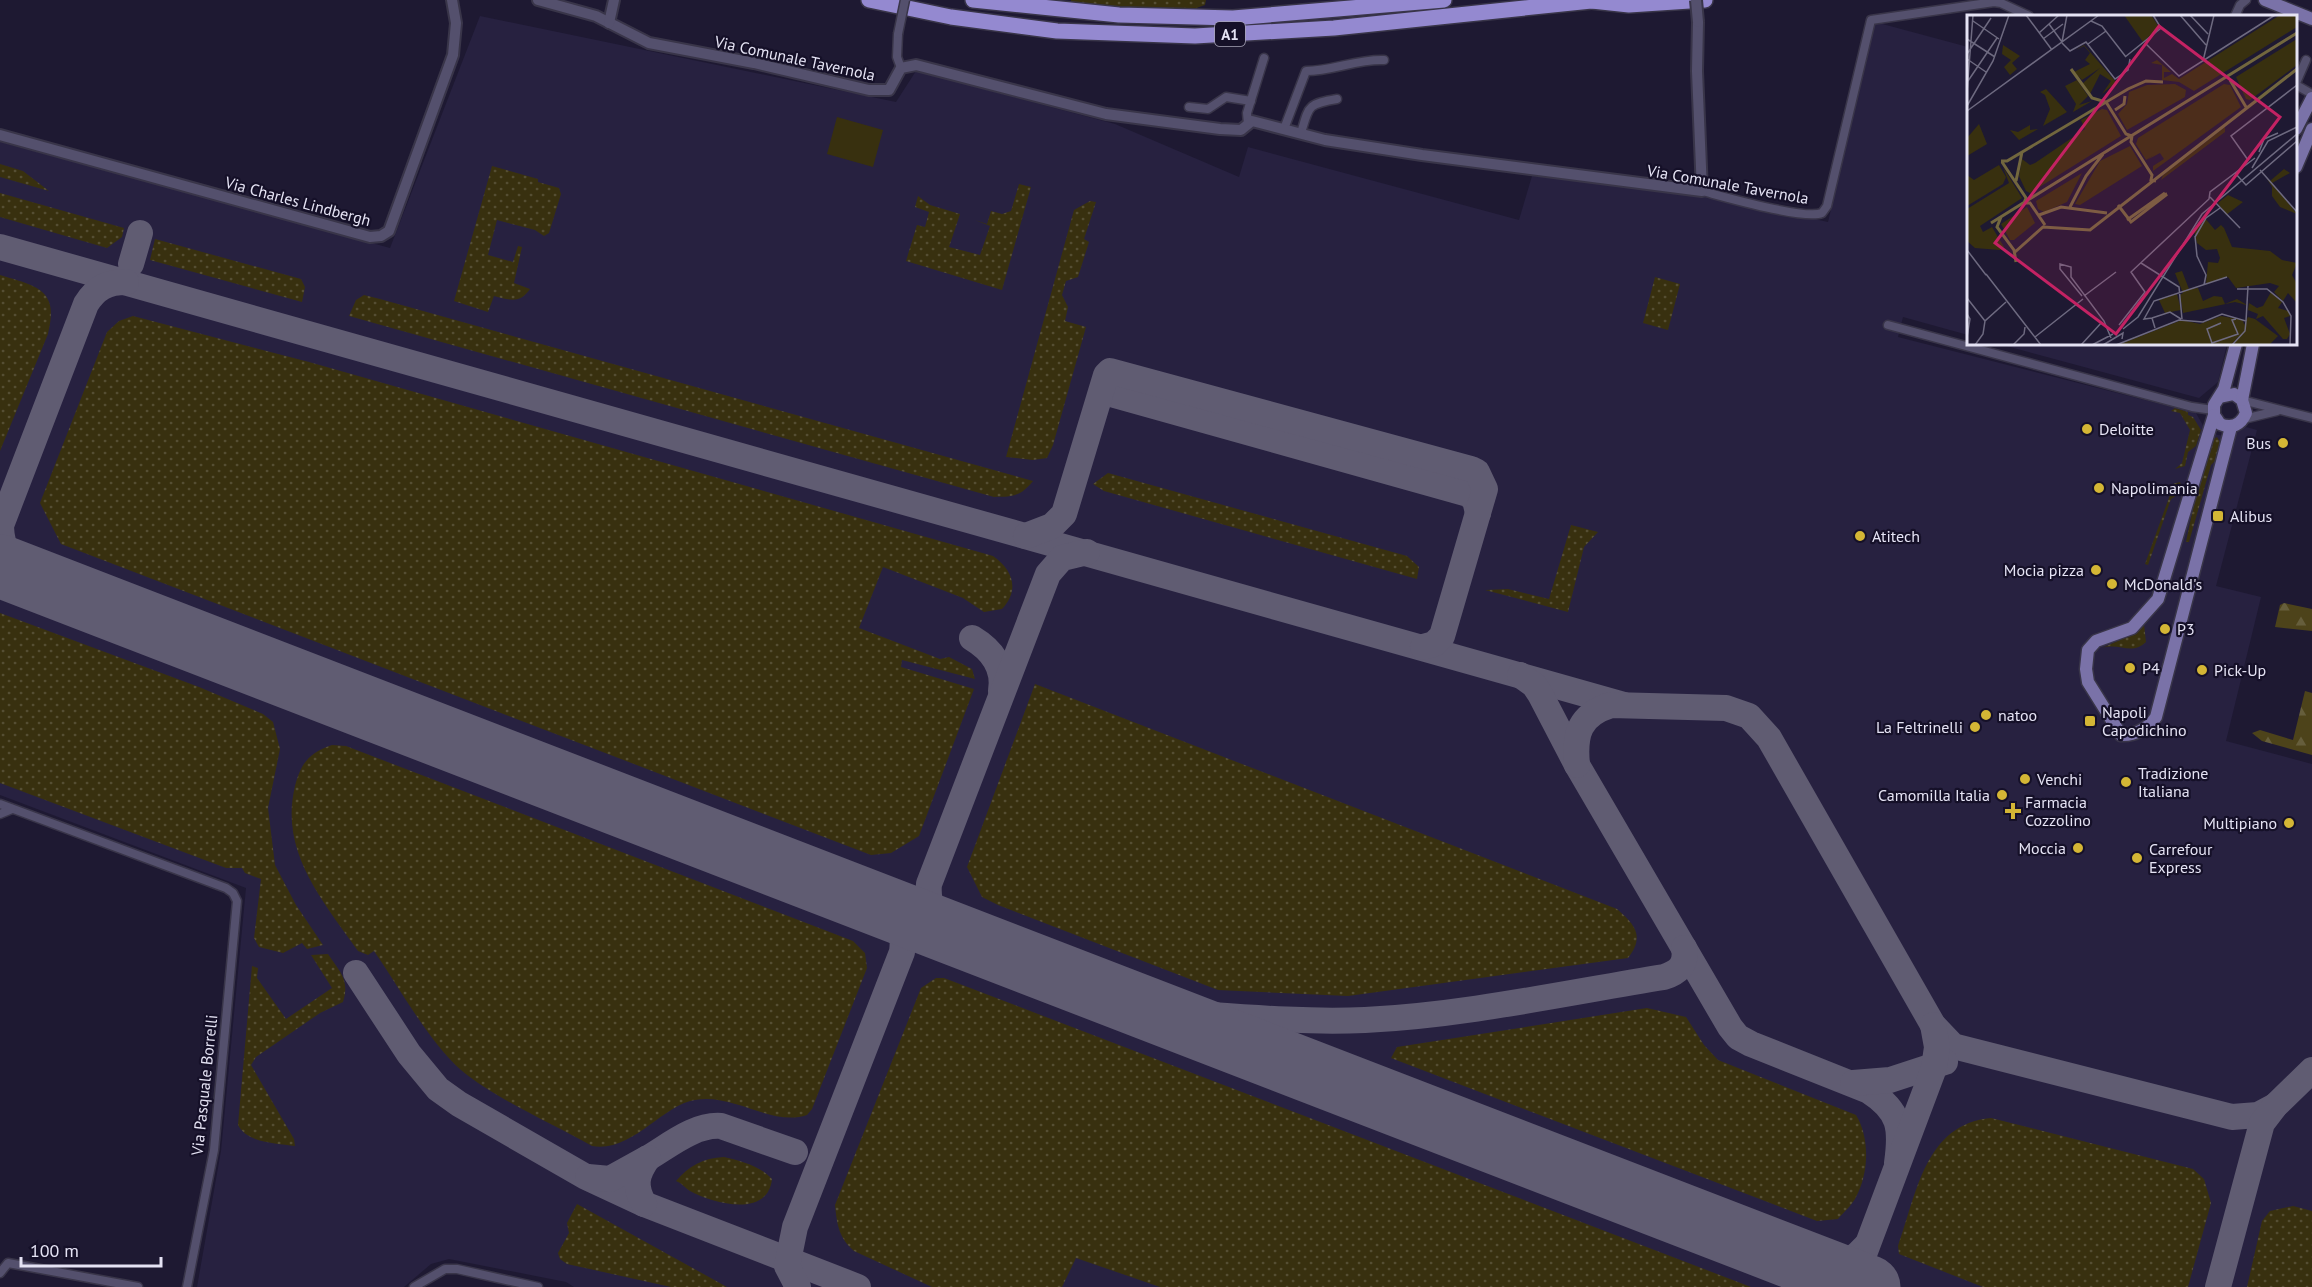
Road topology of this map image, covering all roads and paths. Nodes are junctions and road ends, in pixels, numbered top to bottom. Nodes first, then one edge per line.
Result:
1 (452, 0) edge
2 (538, 0) edge
3 (614, 0) edge
4 (869, 0) edge
5 (905, 0) edge
6 (973, 0) edge
7 (1444, 0) edge
8 (1696, 0) edge
9 (1705, 0) edge
10 (2246, 0) edge
11 (2265, 0) edge
12 (1596, 1) edge
13 (2312, 4) edge
14 (2295, 11) junction
15 (2027, 15) edge
16 (2235, 15) edge
17 (2312, 19) edge
18 (609, 23) junction
19 (1264, 58) dead end
20 (1384, 60) dead end
21 (2306, 60) dead end
22 (901, 68) junction
23 (2297, 80) edge
24 (2297, 85) edge
25 (2312, 96) edge
26 (1337, 99) dead end
27 (1251, 101) junction
28 (1189, 107) dead end
29 (1248, 124) junction
30 (2297, 125) edge
31 (1284, 129) junction
32 (2312, 129) edge
33 (1301, 133) junction
34 (0, 135) edge
35 (2306, 155) edge
36 (1702, 191) junction
37 (1888, 325) dead end
38 (2236, 345) edge
39 (2253, 345) edge
40 (2220, 397) junction
41 (2242, 400) junction
42 (2280, 410) junction
43 (2213, 413) junction
44 (2244, 418) junction
45 (2312, 418) edge
46 (2231, 427) junction
47 (0, 804) edge
48 (12, 808) junction
49 (0, 814) edge
50 (0, 1273) edge
51 (430, 1277) junction
52 (138, 1287) edge
53 (187, 1287) edge
54 (414, 1287) edge
55 (423, 1287) edge
56 (538, 1287) edge

1 - 34 street, Via Charles Lindbergh
2 - 18 street, Via Comunale Tavernola
3 - 18 street
4 - 12 highway, A1
5 - 22 street, bridge
6 - 7 highway, A1
8 - 36 street, bridge
9 - 12 highway
10 - 16 street
11 - 14 main road
13 - 14 main road
14 - 17 main road
15 - 36 street, Via Comunale Tavernola
18 - 22 street, Via Comunale Tavernola
19 - 27 street
20 - 31 street
21 - 23 street
22 - 29 street, Via Comunale Tavernola
24 - 25 street
25 - 30 main road
26 - 33 street
27 - 28 street
27 - 29 street
29 - 31 street, Via Comunale Tavernola
31 - 33 street, Via Comunale Tavernola
32 - 35 main road
33 - 36 street, Via Comunale Tavernola
37 - 43 street
38 - 40 main road
39 - 41 main road
40 - 41 main road
40 - 43 main road
41 - 42 street
41 - 44 main road
42 - 44 street
42 - 45 street
43 - 46 main road
43 - 46 main road
44 - 46 main road
47 - 48 street
48 - 49 street
48 - 53 street, Via Pasquale Borrelli
50 - 52 street
51 - 54 street
51 - 55 street
51 - 56 street

